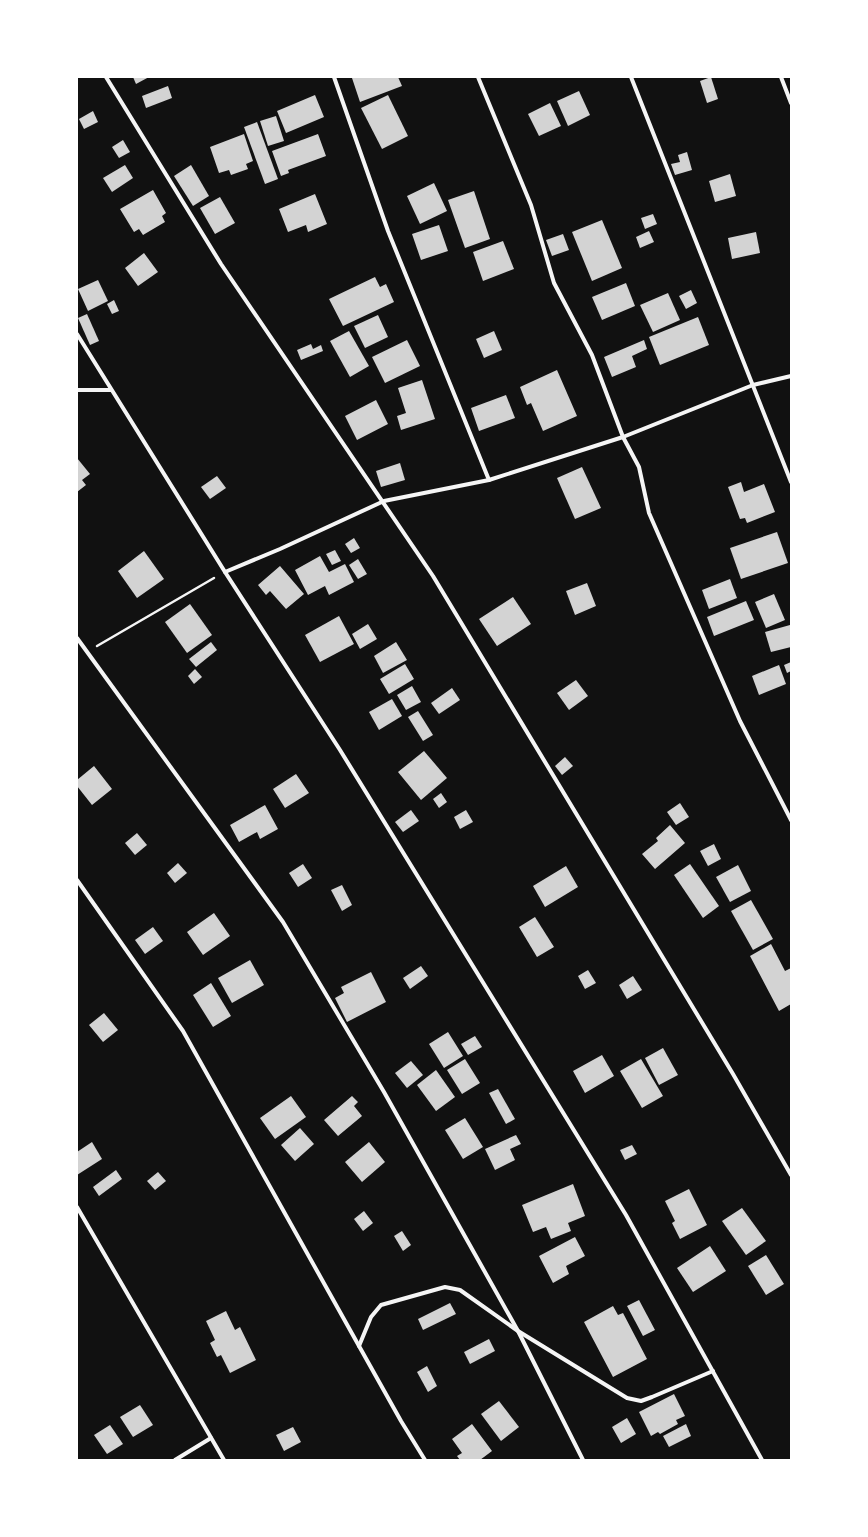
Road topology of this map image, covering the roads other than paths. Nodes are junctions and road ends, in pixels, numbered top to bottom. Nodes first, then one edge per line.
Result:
1 (106, 77) edge
2 (334, 77) edge
3 (478, 77) edge
4 (631, 77) edge
5 (781, 77) edge
6 (791, 103) edge
7 (77, 334) edge
8 (791, 376) edge
9 (753, 385) junction
10 (77, 390) edge
11 (111, 390) junction
12 (623, 437) junction
13 (489, 480) junction
14 (791, 482) edge
15 (384, 502) junction
16 (225, 572) junction
17 (77, 638) edge
18 (791, 820) edge
19 (77, 880) edge
20 (791, 1175) edge
21 (77, 1207) edge
22 (518, 1331) junction
23 (358, 1346) junction
24 (713, 1371) junction
25 (212, 1438) junction
26 (175, 1460) edge
27 (224, 1460) edge
28 (425, 1460) edge
29 (583, 1460) edge
30 (762, 1460) edge

1 - 15 street
2 - 13 street
3 - 12 street
4 - 9 street
5 - 6 street
7 - 11 street
8 - 9 street
9 - 12 street
9 - 14 street
10 - 11 street
11 - 16 street
12 - 13 street
12 - 18 street
13 - 15 street
15 - 16 street
15 - 20 street
16 - 24 street
17 - 22 street
19 - 23 street
21 - 25 street
22 - 23 street
22 - 24 street
22 - 29 street
23 - 28 street
24 - 30 street
25 - 26 street
25 - 27 street

